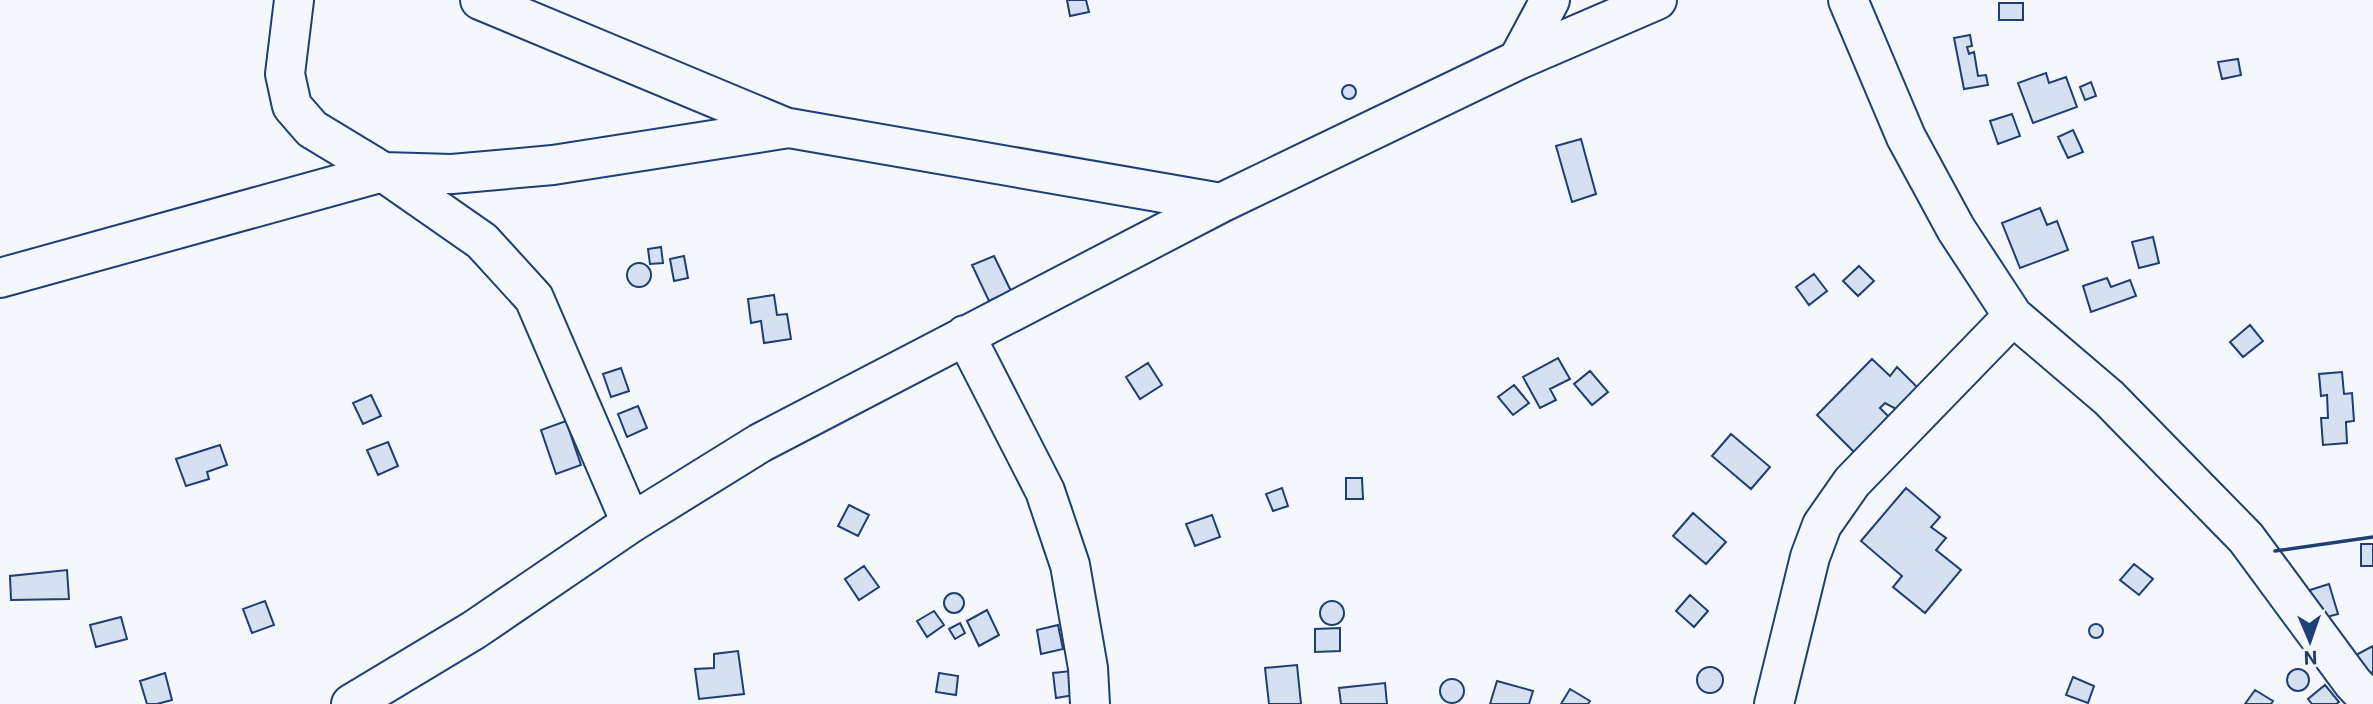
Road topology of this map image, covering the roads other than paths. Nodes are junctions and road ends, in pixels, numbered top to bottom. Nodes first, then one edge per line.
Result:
1 (294, 0) edge
2 (480, 0) edge
3 (1550, 0) edge
4 (1657, 0) edge
5 (1848, 0) edge
6 (1518, 60) junction
7 (789, 128) junction
8 (383, 172) junction
9 (1221, 202) junction
10 (0, 278) edge
11 (2013, 316) junction
12 (965, 335) junction
13 (631, 523) junction
14 (351, 704) edge
15 (1090, 704) edge
16 (1774, 704) edge
17 (2372, 704) edge

1 - 8 street
2 - 7 street
3 - 6 street
4 - 6 street
5 - 11 street
6 - 9 street
7 - 8 street
7 - 9 street
8 - 10 street
8 - 13 street
9 - 12 street
11 - 16 street
11 - 17 street
12 - 13 street
12 - 15 street
13 - 14 street

